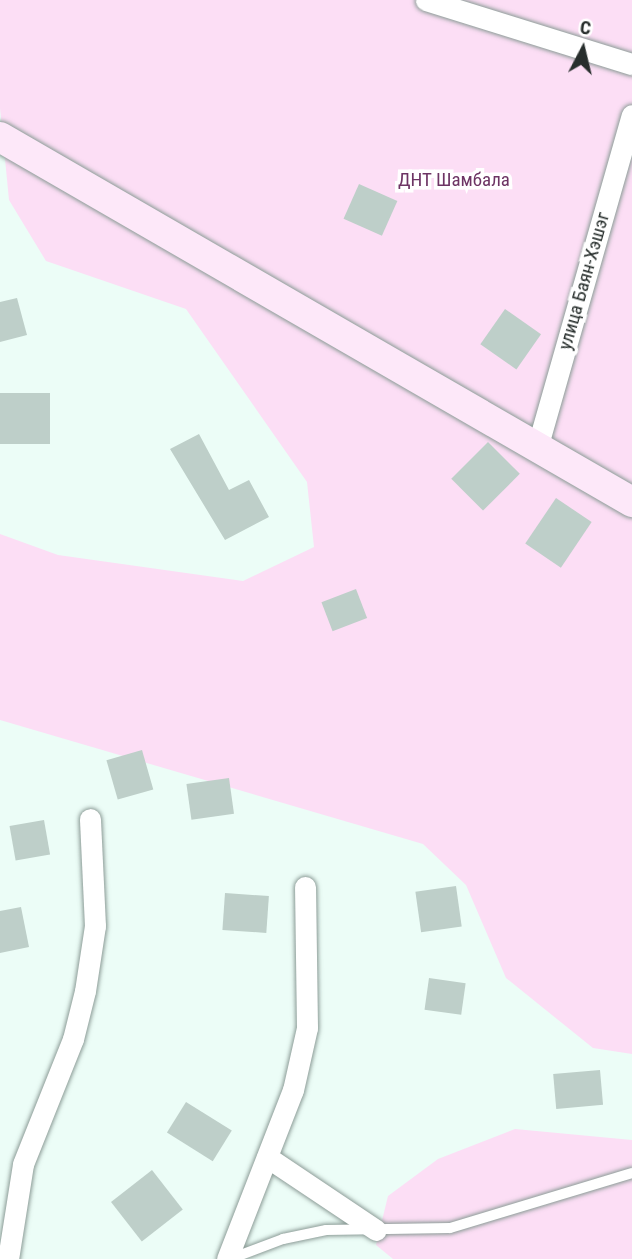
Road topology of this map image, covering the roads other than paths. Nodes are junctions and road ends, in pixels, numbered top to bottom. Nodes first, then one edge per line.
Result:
1 (426, 0) edge
2 (632, 64) edge
3 (632, 115) edge
4 (0, 136) edge
5 (537, 448) junction
6 (632, 502) edge
7 (90, 819) dead end
8 (304, 887) dead end
9 (267, 1157) junction
10 (632, 1173) edge
11 (376, 1230) junction
12 (8, 1259) edge
13 (228, 1259) edge

1 - 2 street
3 - 5 street, улица Баян-Хэшэг
4 - 5 street
5 - 6 street
7 - 12 street
8 - 9 street
9 - 11 street
9 - 13 street
10 - 11 lane
11 - 13 lane

